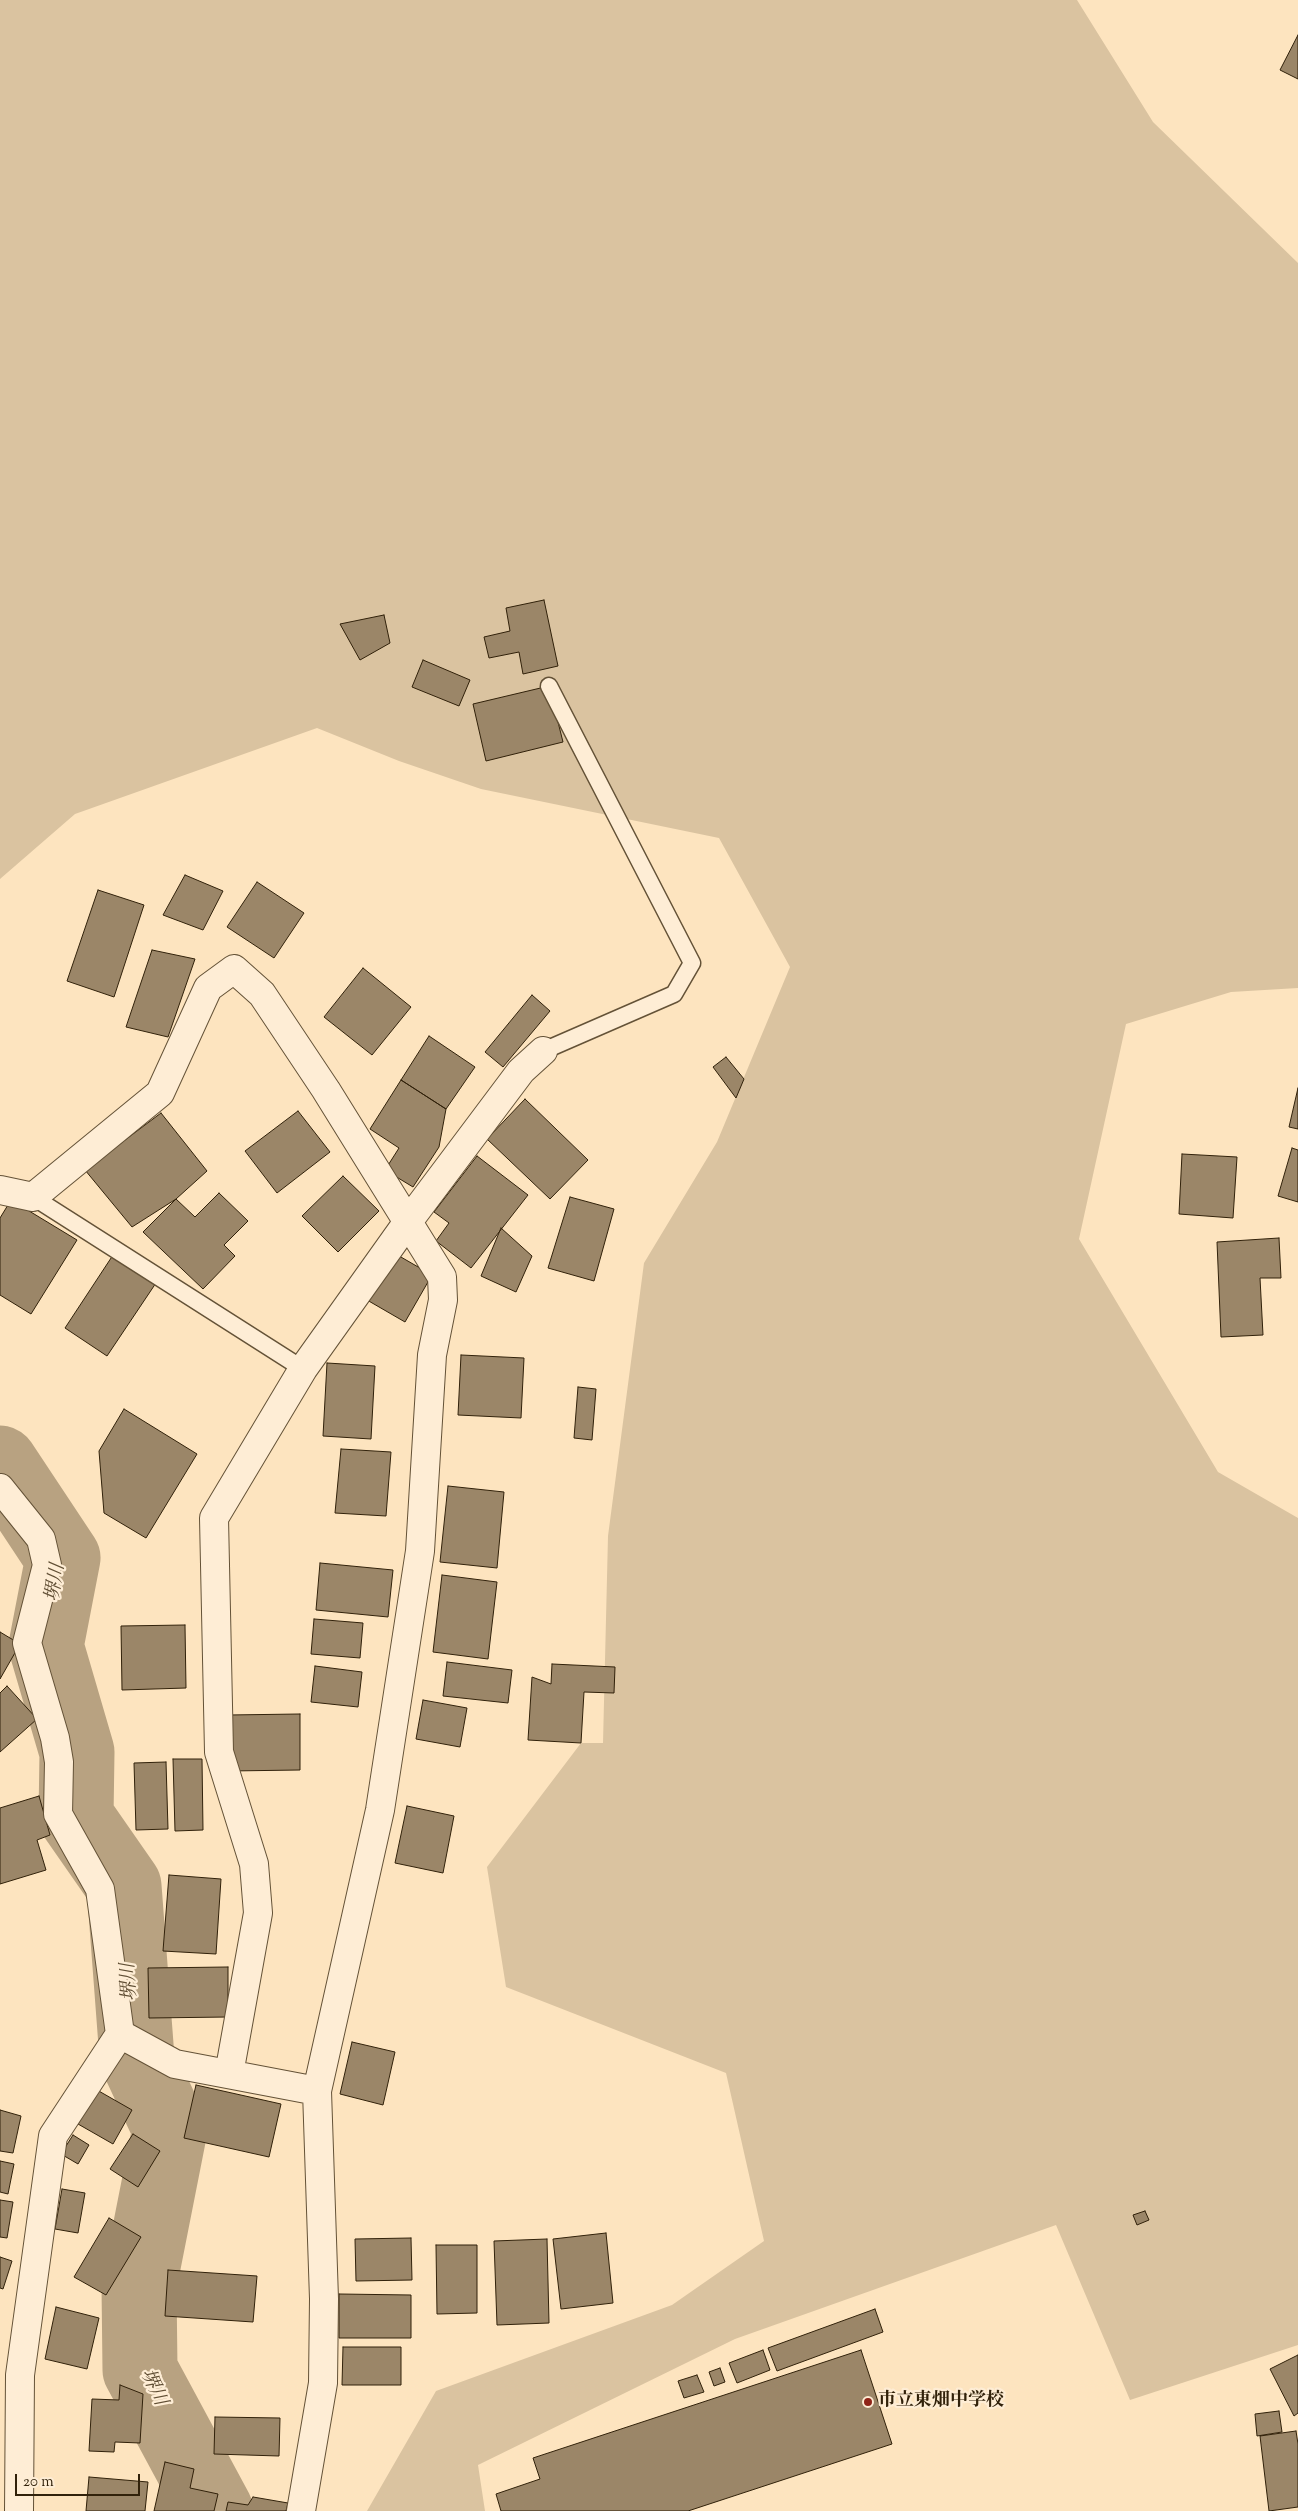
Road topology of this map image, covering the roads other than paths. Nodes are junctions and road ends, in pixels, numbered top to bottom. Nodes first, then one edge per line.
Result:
1 (549, 686) dead end
2 (543, 1051) joint
3 (0, 1190) edge
4 (33, 1197) junction
5 (407, 1223) junction
6 (304, 1369) junction
7 (0, 1488) edge
8 (120, 2034) junction
9 (229, 2074) junction
10 (318, 2091) junction
11 (10, 2367) edge
12 (19, 2511) edge
13 (301, 2511) edge

1 - 2 lane
2 - 5 street
3 - 4 street
4 - 5 street
4 - 6 lane
5 - 6 street
5 - 10 street
6 - 9 street
7 - 8 street
8 - 9 street
8 - 11 street
9 - 10 street
10 - 13 street
11 - 12 street

